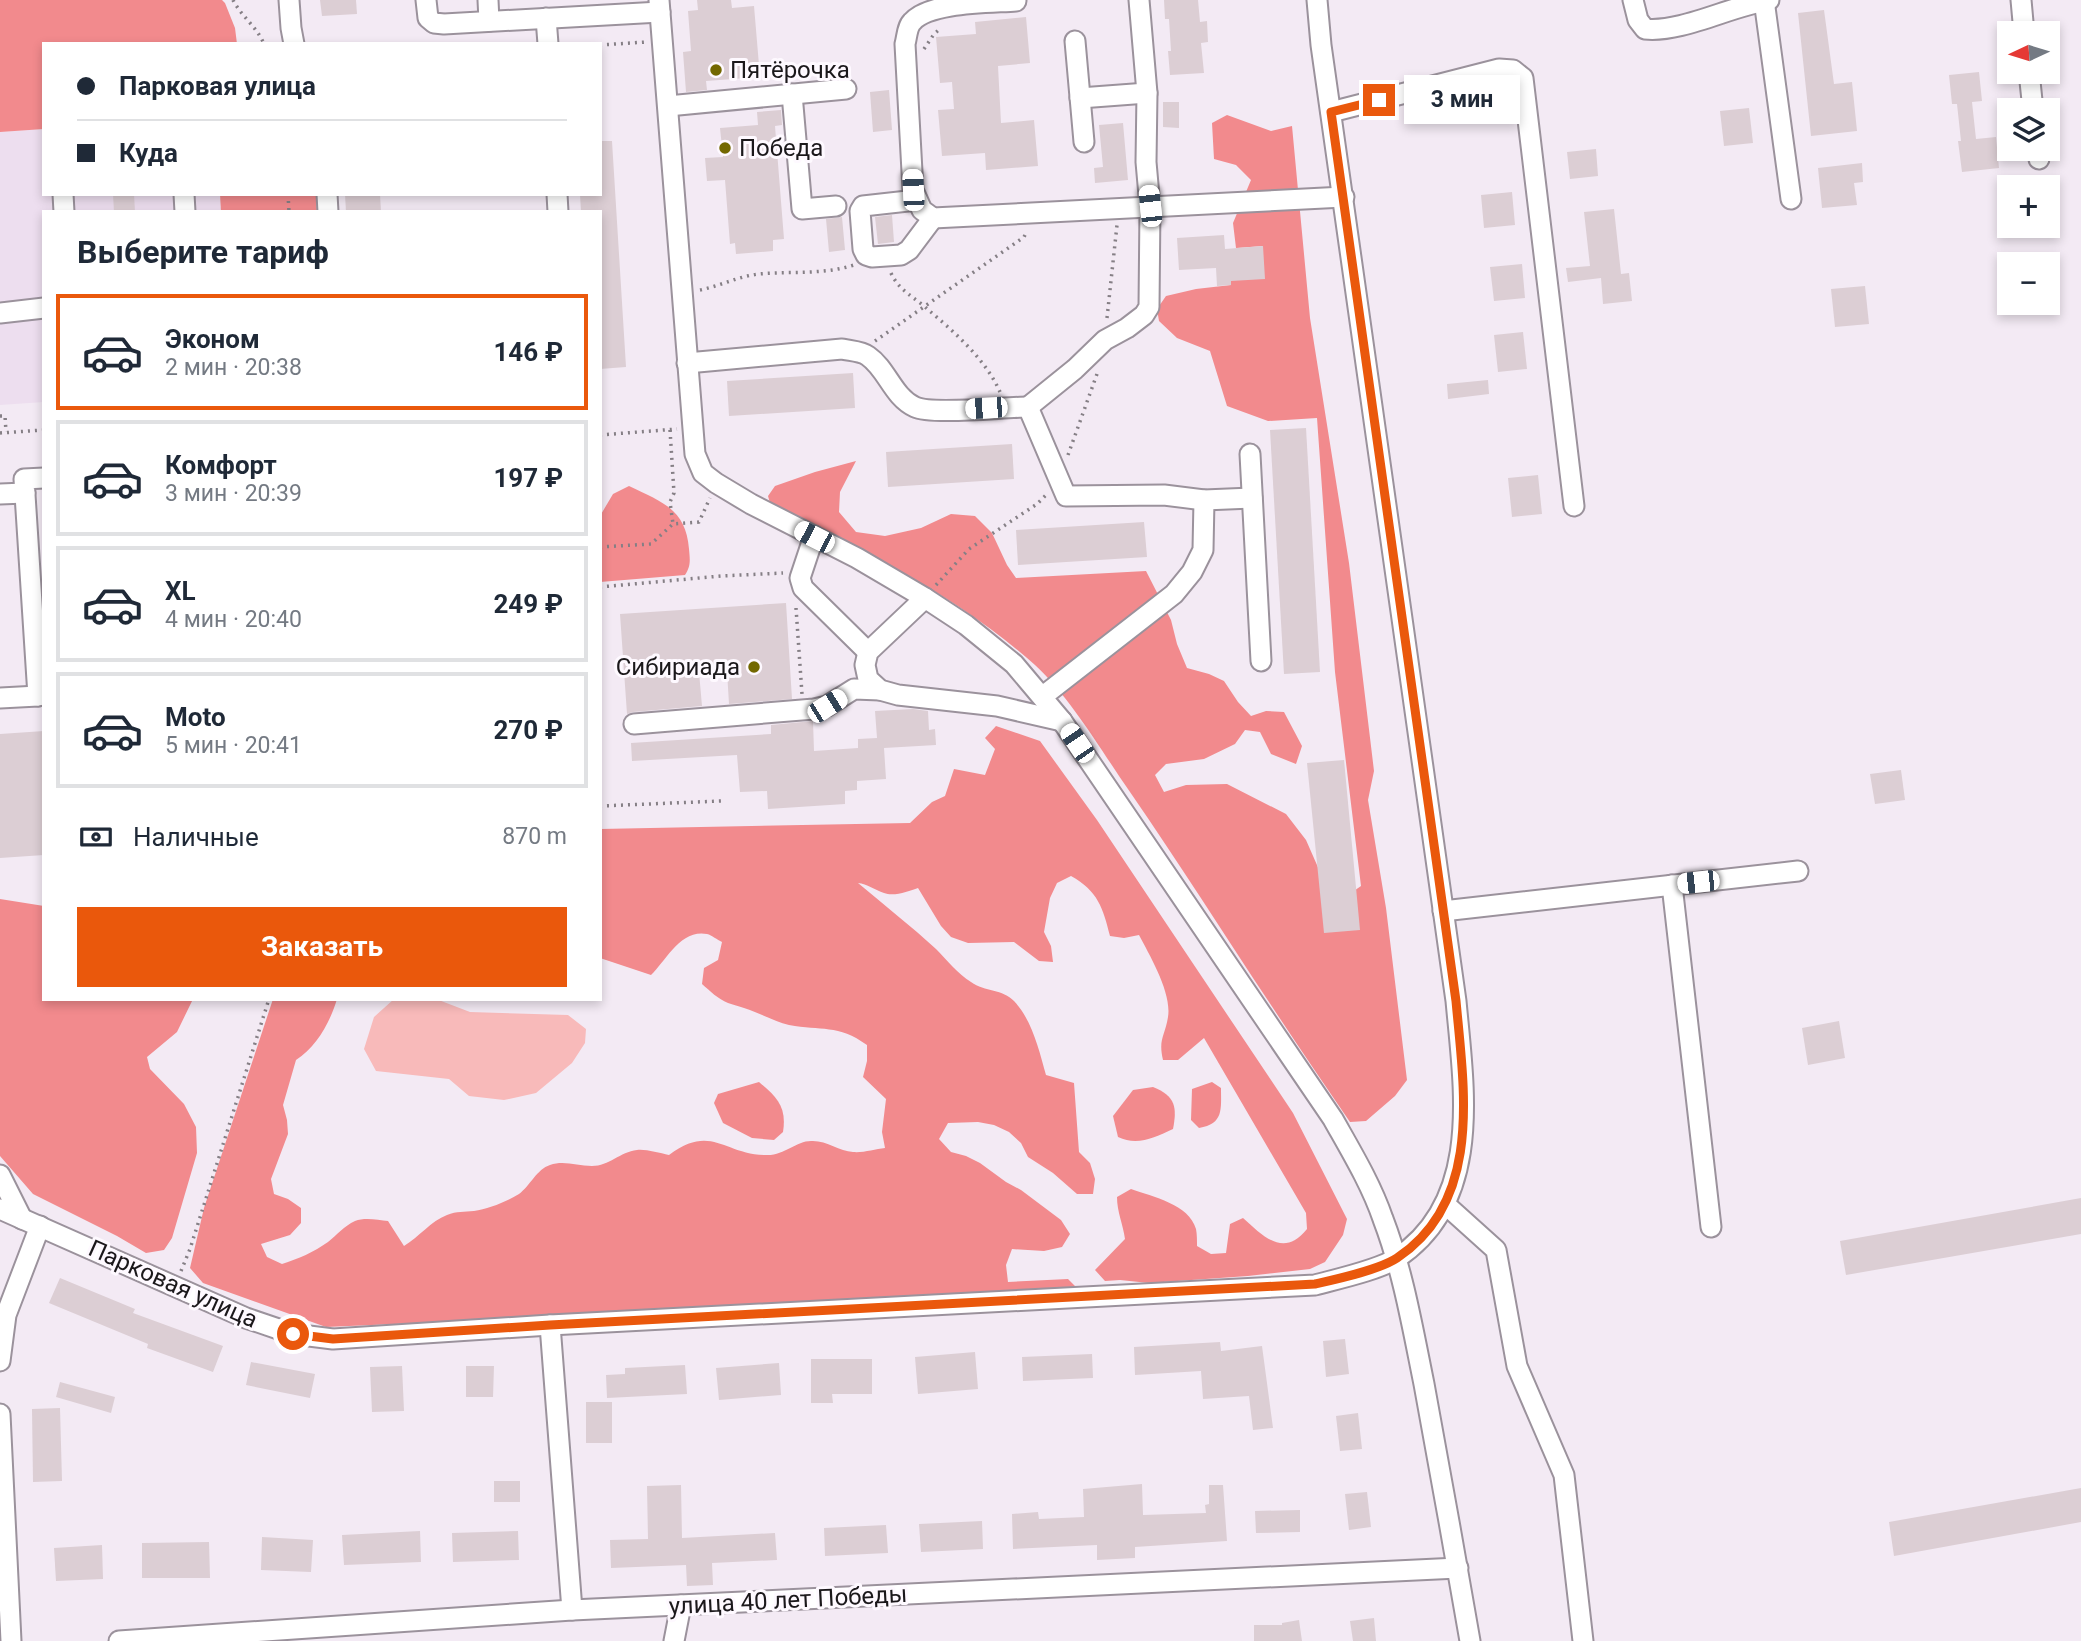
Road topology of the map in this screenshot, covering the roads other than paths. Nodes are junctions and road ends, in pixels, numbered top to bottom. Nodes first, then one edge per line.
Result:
1 (289, 0) edge
2 (426, 0) edge
3 (488, 0) edge
4 (1139, 0) edge
5 (1317, 0) edge
6 (1633, 0) edge
7 (1764, 0) edge
8 (1769, 0) edge
9 (2021, 0) edge
10 (1016, 1) edge
11 (659, 6) edge
12 (546, 18) junction
13 (489, 21) junction
14 (2023, 21) edge
15 (1075, 41) dead end
16 (294, 42) edge
17 (548, 42) edge
18 (846, 89) dead end
19 (1147, 93) junction
20 (792, 94) junction
21 (1080, 99) junction
22 (668, 106) junction
23 (1331, 112) junction
24 (1084, 142) dead end
25 (1344, 197) junction
26 (1791, 199) dead end
27 (917, 200) junction
28 (836, 206) dead end
29 (1150, 206) junction
30 (933, 218) junction
31 (42, 308) edge
32 (0, 313) edge
33 (687, 363) junction
34 (1028, 407) junction
35 (1250, 454) dead end
36 (42, 478) edge
37 (25, 493) junction
38 (0, 494) edge
39 (1252, 498) junction
40 (1204, 500) junction
41 (1574, 506) dead end
42 (814, 537) junction
43 (925, 598) junction
44 (867, 652) junction
45 (1261, 662) dead end
46 (880, 690) junction
47 (41, 696) edge
48 (1043, 696) junction
49 (0, 698) edge
50 (1062, 721) junction
51 (634, 724) dead end
52 (1798, 871) dead end
53 (1672, 885) junction
54 (1443, 911) junction
55 (0, 1175) edge
56 (1446, 1205) junction
57 (0, 1209) edge
58 (22, 1219) junction
59 (40, 1226) junction
60 (1710, 1227) dead end
61 (1395, 1259) junction
62 (550, 1325) junction
63 (0, 1361) edge
64 (0, 1414) edge
65 (1458, 1568) junction
66 (681, 1605) junction
67 (572, 1610) junction
68 (11, 1641) edge
69 (120, 1641) edge
70 (674, 1641) edge
71 (1470, 1641) edge
72 (1583, 1641) edge

1 - 16 street
2 - 13 street
3 - 13 street
4 - 19 street
5 - 23 street, Парковая улица
6 - 7 street
7 - 8 street
7 - 26 street
9 - 14 street
10 - 27 street
11 - 12 street
11 - 22 street
12 - 13 street
12 - 17 street
15 - 21 street
18 - 20 street
19 - 21 street
19 - 29 street
20 - 22 street
20 - 28 street
21 - 24 street
22 - 33 street
23 - 25 street, Парковая улица
23 - 41 street
25 - 29 street
25 - 54 street, Парковая улица
27 - 30 street
27 - 30 street
29 - 30 street
29 - 34 street
31 - 32 street
33 - 34 street
33 - 42 street
34 - 40 street
35 - 39 street
36 - 37 street
37 - 38 street
37 - 47 street
39 - 40 street
39 - 45 street
40 - 48 street
42 - 43 street
42 - 44 street
43 - 44 street
43 - 48 street
44 - 46 street
46 - 50 street
46 - 51 street
47 - 49 street
48 - 50 street
50 - 61 street
52 - 53 street
53 - 54 street
53 - 60 street
54 - 56 street, Парковая улица
55 - 58 street
56 - 61 street, Парковая улица
56 - 72 street
57 - 58 street, Парковая улица
58 - 59 street, Парковая улица
59 - 62 street, Парковая улица
59 - 63 street
61 - 62 street, Парковая улица
61 - 65 street
62 - 67 street
64 - 68 street
65 - 66 street, улица 40 лет Победы
65 - 71 street
66 - 67 street, улица 40 лет Победы
66 - 70 street
67 - 69 street, улица 40 лет Победы

